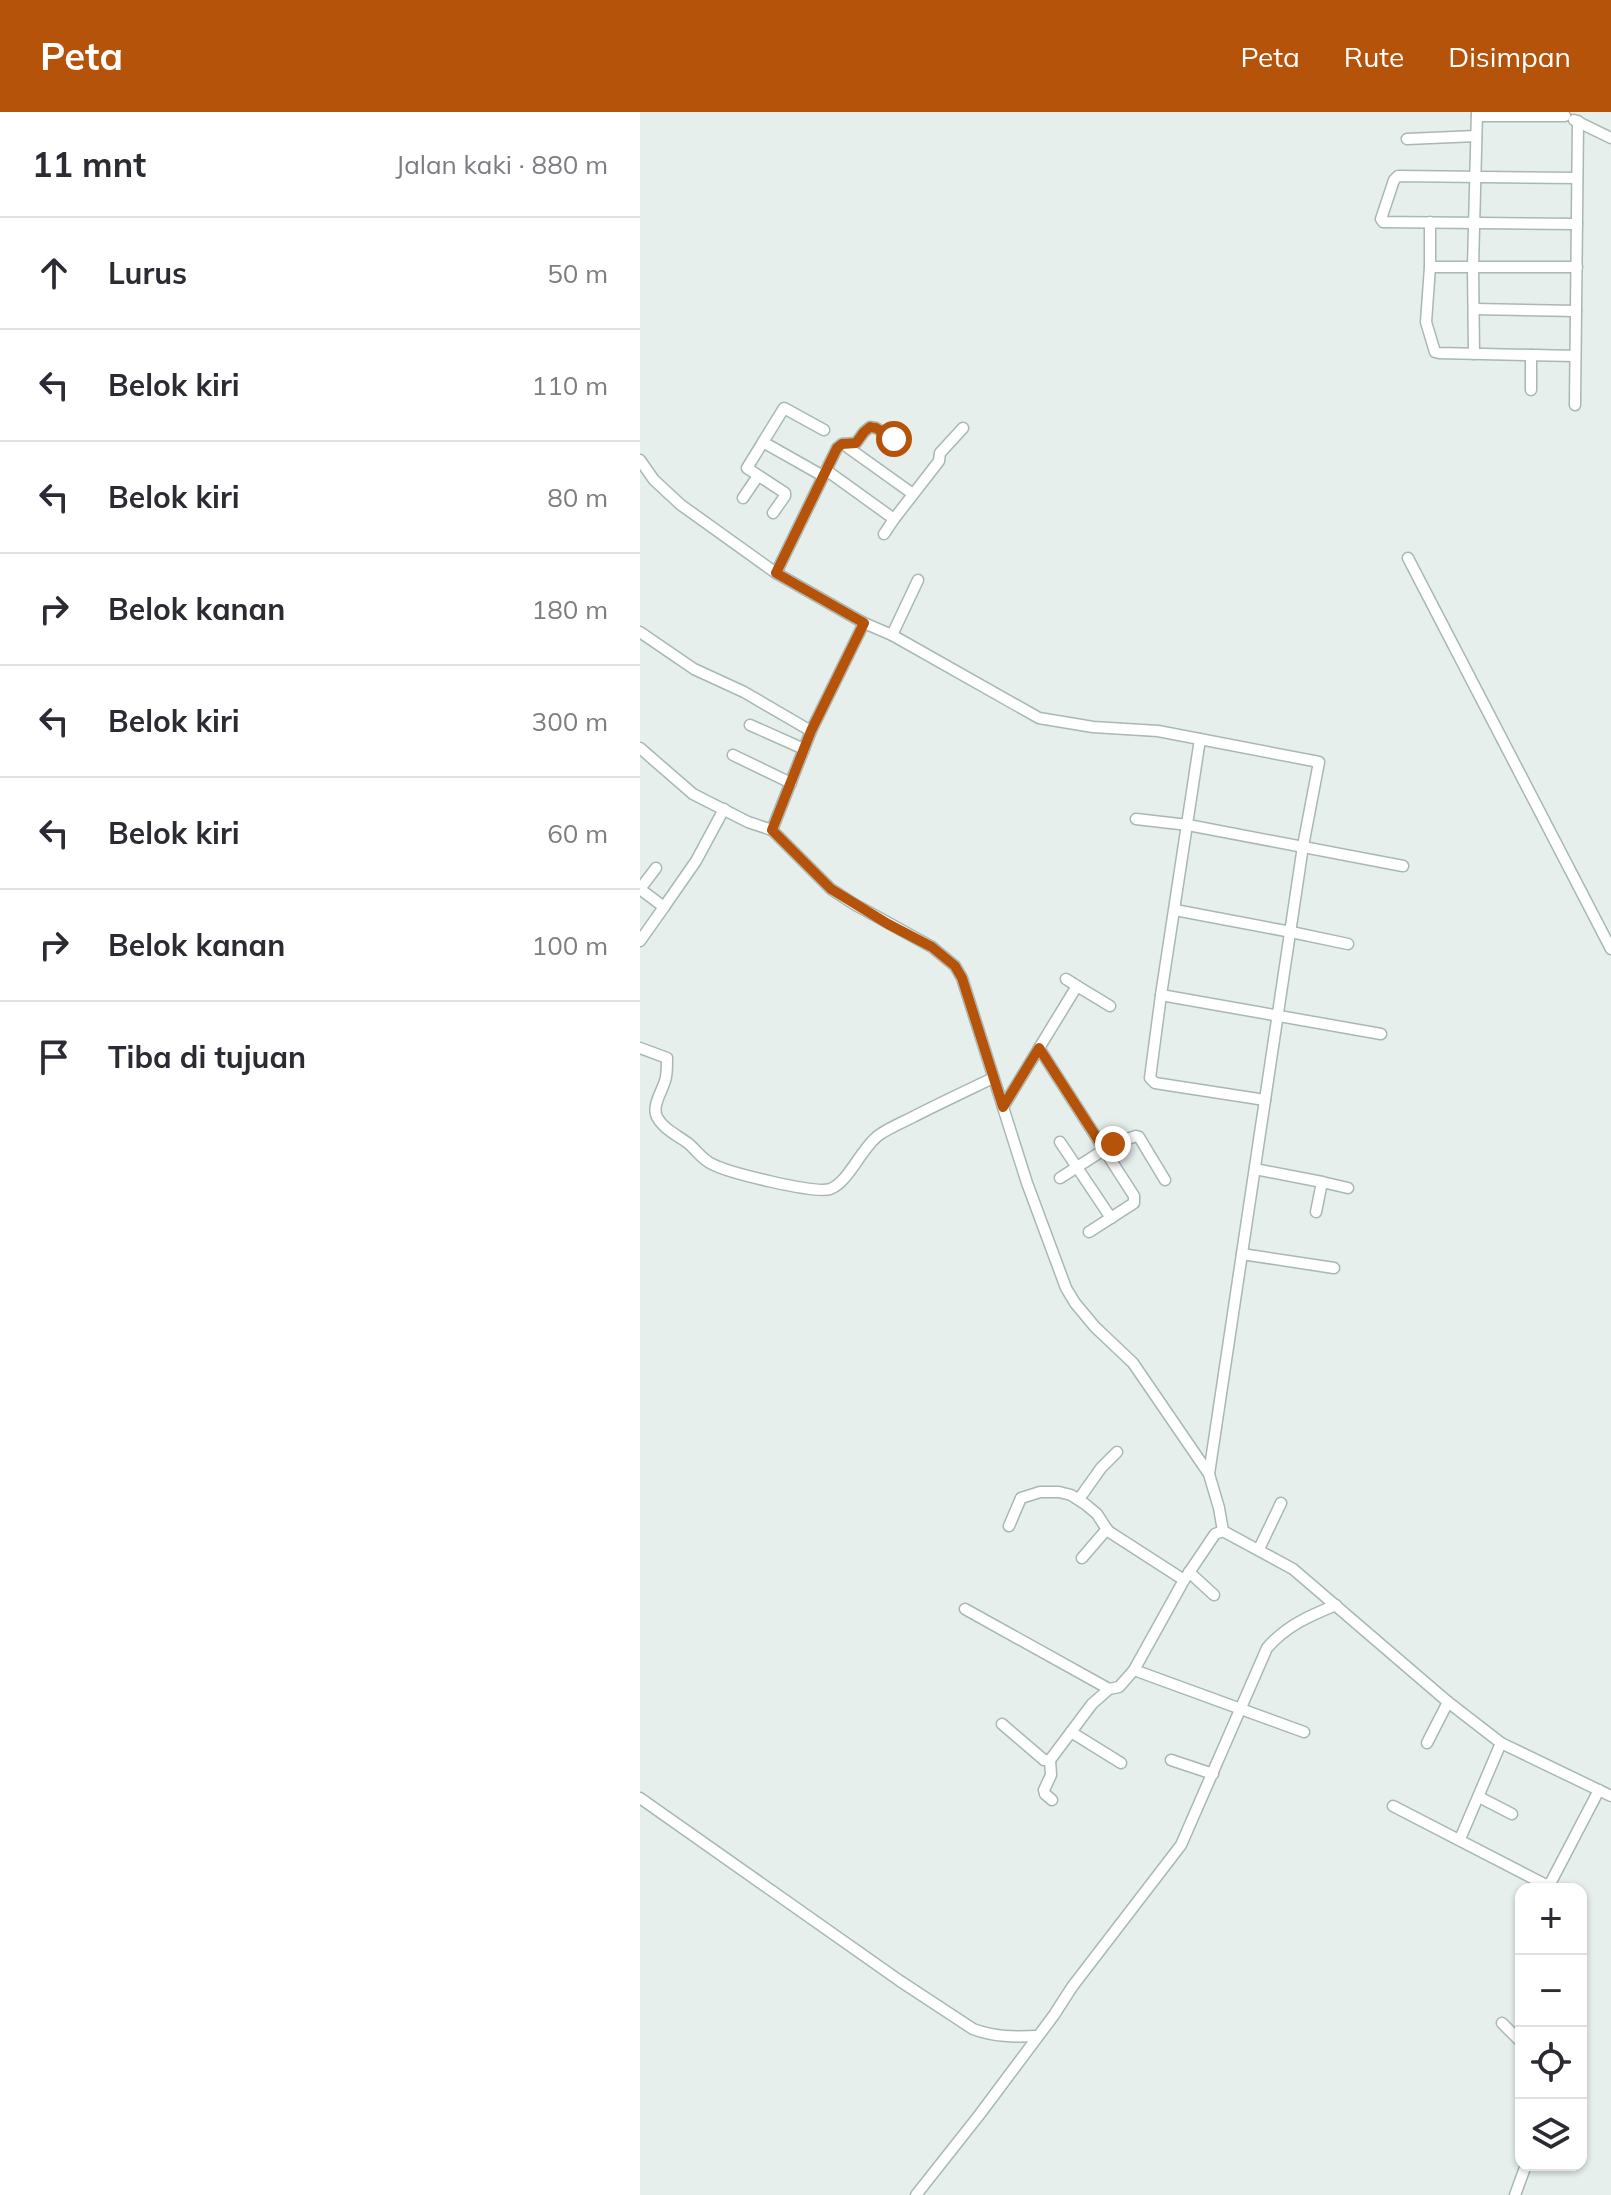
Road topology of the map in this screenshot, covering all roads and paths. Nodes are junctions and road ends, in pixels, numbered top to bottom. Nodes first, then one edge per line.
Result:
1 (1477, 114) edge
2 (1561, 114) edge
3 (1578, 121) junction
4 (1476, 136) junction
5 (1611, 138) edge
6 (1407, 139) dead end
7 (1475, 176) junction
8 (1577, 178) junction
9 (1430, 222) junction
10 (1474, 222) junction
11 (1577, 224) junction
12 (1430, 267) junction
13 (1473, 267) junction
14 (1577, 267) junction
15 (1474, 309) junction
16 (1576, 311) junction
17 (1474, 354) junction
18 (1531, 355) junction
19 (1575, 356) junction
20 (1531, 390) dead end
21 (1575, 405) dead end
22 (963, 428) dead end
23 (824, 430) dead end
24 (894, 439) dead end
25 (763, 442) junction
26 (842, 444) junction
27 (640, 460) edge
28 (824, 473) junction
29 (758, 476) junction
30 (913, 494) junction
31 (743, 498) dead end
32 (773, 513) dead end
33 (894, 519) junction
34 (884, 534) dead end
35 (1408, 558) dead end
36 (776, 573) junction
37 (918, 580) dead end
38 (864, 623) junction
39 (640, 632) edge
40 (892, 635) junction
41 (750, 725) dead end
42 (811, 731) junction
43 (1200, 739) junction
44 (640, 748) edge
45 (804, 749) junction
46 (733, 755) dead end
47 (791, 783) junction
48 (724, 809) junction
49 (1136, 819) dead end
50 (1188, 825) junction
51 (772, 830) junction
52 (1303, 846) junction
53 (1403, 866) dead end
54 (656, 868) dead end
55 (640, 889) edge
56 (664, 907) junction
57 (1175, 910) junction
58 (1291, 932) junction
59 (640, 941) edge
60 (1348, 944) dead end
61 (1611, 949) edge
62 (1066, 979) dead end
63 (1077, 986) junction
64 (1161, 995) junction
65 (1110, 1006) dead end
66 (1279, 1017) junction
67 (1381, 1034) dead end
68 (640, 1048) edge
69 (1039, 1048) junction
70 (993, 1078) junction
71 (1265, 1100) junction
72 (1003, 1107) junction
73 (1060, 1142) dead end
74 (1104, 1149) junction
75 (1077, 1167) junction
76 (1255, 1169) junction
77 (1060, 1178) dead end
78 (1165, 1180) dead end
79 (1322, 1182) junction
80 (1348, 1188) dead end
81 (1316, 1212) dead end
82 (1111, 1218) junction
83 (1089, 1232) dead end
84 (1242, 1254) junction
85 (1334, 1268) dead end
86 (1117, 1452) dead end
87 (1209, 1474) junction
88 (1079, 1499) junction
89 (1281, 1503) dead end
90 (1009, 1526) dead end
91 (1107, 1529) junction
92 (1223, 1531) junction
93 (1259, 1549) junction
94 (1082, 1558) dead end
95 (1186, 1576) junction
96 (1214, 1595) dead end
97 (1336, 1605) junction
98 (965, 1609) dead end
99 (1134, 1670) junction
100 (1109, 1689) junction
101 (1448, 1702) junction
102 (1240, 1709) junction
103 (1002, 1724) dead end
104 (1071, 1732) junction
105 (1304, 1732) dead end
106 (1427, 1743) dead end
107 (1501, 1743) junction
108 (1050, 1760) junction
109 (1171, 1760) dead end
110 (1121, 1763) dead end
111 (1213, 1774) junction
112 (1599, 1790) junction
113 (1611, 1796) edge
114 (1479, 1797) junction
115 (640, 1798) edge
116 (1052, 1800) dead end
117 (1393, 1806) dead end
118 (1512, 1814) dead end
119 (1460, 1839) junction
120 (1502, 2023) dead end
121 (1037, 2036) junction
122 (1515, 2036) edge
123 (1524, 2171) edge
124 (916, 2195) edge
125 (1515, 2195) edge

1 - 2 street
1 - 4 street
2 - 3 street
3 - 5 street
3 - 8 street
4 - 6 street
4 - 7 street
7 - 8 street
7 - 9 street
7 - 10 street
8 - 11 street
9 - 10 street
9 - 12 street
10 - 11 street
10 - 13 street
11 - 14 street
12 - 13 street
12 - 17 street
13 - 14 street
13 - 15 street
14 - 16 street
15 - 16 street
15 - 17 street
16 - 19 street
17 - 18 street
18 - 19 street
18 - 20 street
19 - 21 street
22 - 30 street
23 - 25 street
24 - 26 street
25 - 28 street
25 - 29 street
26 - 28 street
26 - 30 street
27 - 36 street
28 - 33 street
28 - 36 street
29 - 31 street
29 - 32 street
30 - 33 street
33 - 34 street
35 - 61 street
36 - 38 street
37 - 40 street
38 - 40 street
38 - 42 street
39 - 42 street
40 - 43 street
41 - 45 street
42 - 45 street
43 - 50 street
43 - 52 street
44 - 48 street
45 - 47 street
46 - 47 street
47 - 51 street
48 - 51 street
48 - 56 street
49 - 50 street
50 - 52 street
50 - 57 street
51 - 70 street
52 - 53 street
52 - 58 street
54 - 55 street
55 - 56 street
56 - 59 street
57 - 58 street
57 - 64 street
58 - 60 street
58 - 66 street
62 - 63 street
63 - 65 street
63 - 69 street
64 - 66 street
64 - 71 street
66 - 67 street
66 - 71 street
68 - 70 street
69 - 72 street
69 - 74 street
70 - 72 street
71 - 76 street
72 - 87 street
73 - 75 street
74 - 75 street
74 - 78 street
74 - 82 street
75 - 77 street
75 - 82 street
76 - 79 street
76 - 84 street
79 - 80 street
79 - 81 street
82 - 83 street
84 - 85 street
84 - 87 street
86 - 88 street
87 - 92 street
88 - 90 street
88 - 91 street
89 - 93 street
91 - 94 street
91 - 95 street
92 - 93 street
92 - 95 street
93 - 97 street
95 - 96 street
95 - 99 street
97 - 101 street
97 - 102 street
98 - 100 street
99 - 100 street
99 - 102 street
100 - 104 street
101 - 106 street
101 - 107 street
102 - 105 street
102 - 111 street
103 - 108 street
104 - 108 street
104 - 110 street
107 - 112 street
107 - 114 street
108 - 116 street
109 - 111 street
111 - 121 street
112 - 113 street
112 - 119 street
114 - 118 street
114 - 119 street
115 - 121 street
117 - 119 street
120 - 122 street
121 - 124 street
123 - 125 street

